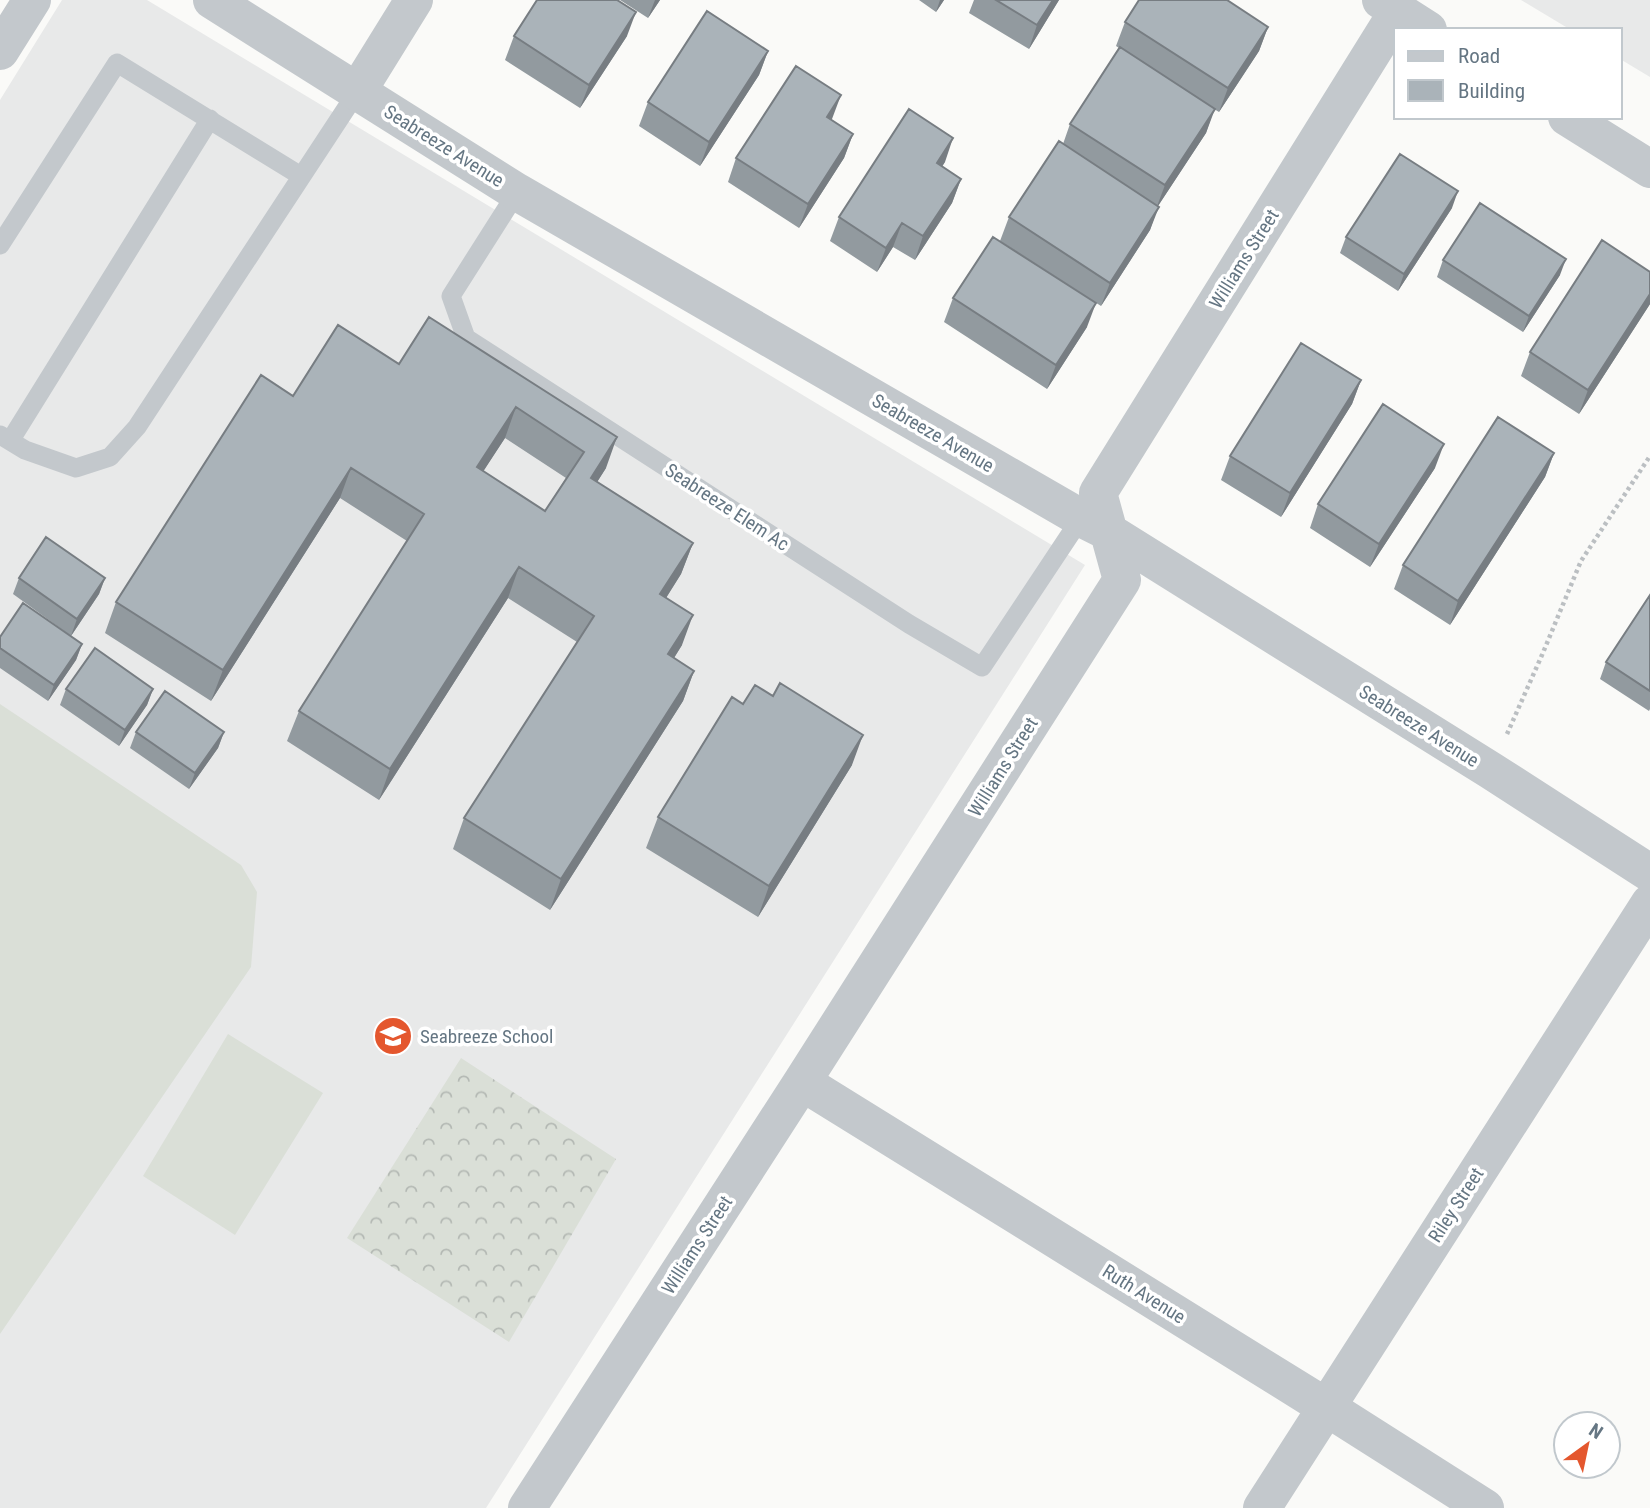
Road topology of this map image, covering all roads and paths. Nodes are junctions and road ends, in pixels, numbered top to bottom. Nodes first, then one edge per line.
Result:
1 (32, 0) edge
2 (212, 0) edge
3 (414, 0) edge
4 (1403, 10) edge
5 (0, 51) edge
6 (357, 92) junction
7 (210, 119) junction
8 (1570, 119) edge
9 (1650, 169) edge
10 (301, 176) junction
11 (517, 192) junction
12 (0, 245) edge
13 (5, 438) edge
14 (1650, 456) edge
15 (1095, 525) junction
16 (1490, 770) junction
17 (1650, 873) edge
18 (1650, 903) edge
19 (802, 1082) junction
20 (1326, 1407) junction
21 (527, 1508) edge
22 (1262, 1508) edge
23 (1485, 1508) edge

1 - 5 street
2 - 6 street, Seabreeze Avenue
3 - 6 street
4 - 15 street, Williams Street
6 - 10 lane
6 - 11 street, Seabreeze Avenue
7 - 10 lane
7 - 12 lane
7 - 13 lane
8 - 9 street
10 - 13 lane
11 - 15 street, Seabreeze Avenue
11 - 15 lane, Seabreeze Elem Ac
14 - 16 path
15 - 16 street, Seabreeze Avenue
15 - 19 street, Williams Street
16 - 17 street, Seabreeze Avenue
18 - 20 street, Riley Street
19 - 20 street, Ruth Avenue
19 - 21 street, Williams Street
20 - 22 street, Riley Street
20 - 23 street, Ruth Avenue

